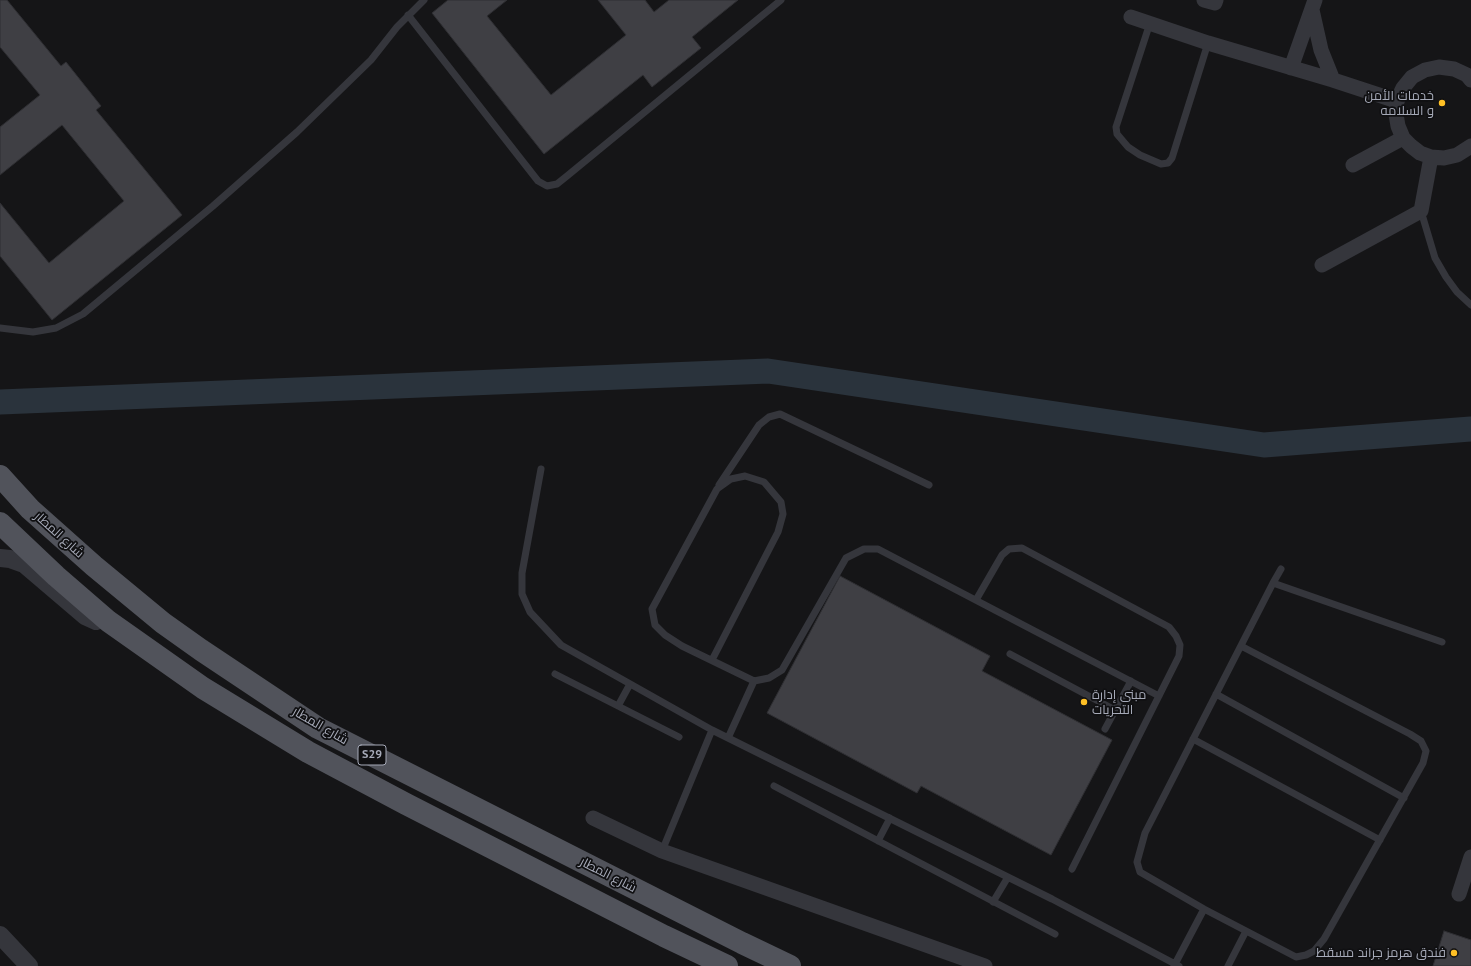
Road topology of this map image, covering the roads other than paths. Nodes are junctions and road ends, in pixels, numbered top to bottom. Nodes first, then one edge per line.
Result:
1 (424, 0) edge
2 (781, 0) edge
3 (1204, 0) edge
4 (1216, 0) edge
5 (1314, 5) edge
6 (408, 15) junction
7 (1131, 17) dead end
8 (1150, 23) junction
9 (1208, 43) junction
10 (1291, 68) junction
11 (1333, 80) junction
12 (1471, 80) edge
13 (1397, 102) junction
14 (1403, 138) junction
15 (1471, 146) edge
16 (1431, 157) junction
17 (1353, 165) dead end
18 (1420, 211) junction
19 (1322, 265) dead end
20 (1471, 305) edge
21 (0, 328) edge
22 (541, 470) dead end
23 (0, 476) edge
24 (929, 485) dead end
25 (717, 489) junction
26 (0, 523) edge
27 (0, 558) edge
28 (1281, 569) dead end
29 (1273, 583) junction
30 (976, 600) junction
31 (108, 621) junction
32 (1442, 642) dead end
33 (1241, 646) junction
34 (1010, 654) dead end
35 (712, 660) junction
36 (555, 674) dead end
37 (754, 681) junction
38 (1130, 681) junction
39 (630, 684) junction
40 (1216, 694) junction
41 (1159, 696) junction
42 (618, 706) junction
43 (1115, 710) junction
44 (1105, 729) dead end
45 (712, 730) junction
46 (679, 737) dead end
47 (728, 738) junction
48 (1193, 739) junction
49 (774, 786) dead end
50 (1404, 798) junction
51 (593, 818) dead end
52 (890, 818) junction
53 (1380, 840) junction
54 (878, 841) junction
55 (662, 851) junction
56 (1471, 857) edge
57 (1072, 869) dead end
58 (1008, 877) junction
59 (1459, 894) dead end
60 (993, 902) junction
61 (1204, 909) junction
62 (1246, 931) junction
63 (1055, 934) dead end
64 (0, 935) edge
65 (664, 936) junction
66 (742, 943) junction
67 (1176, 965) edge
68 (29, 966) edge
69 (700, 966) edge
70 (727, 966) edge
71 (790, 966) edge
72 (808, 966) edge
73 (985, 966) edge
74 (1228, 966) edge

1 - 6 lane
2 - 6 lane
3 - 4 street
5 - 10 street
5 - 11 street
6 - 21 lane
7 - 8 street
8 - 9 street
8 - 9 lane
9 - 10 street
10 - 11 street
11 - 13 street
12 - 13 street
13 - 14 street
14 - 16 street
14 - 17 street
15 - 16 street
16 - 18 street
18 - 19 street
18 - 20 lane
22 - 39 lane
23 - 66 main road, شارع المطار / S29
24 - 25 lane
25 - 35 lane
25 - 35 lane
26 - 31 main road, S29
27 - 31 street
28 - 29 lane
29 - 32 lane
29 - 33 lane
30 - 37 lane
30 - 38 lane
30 - 41 lane
31 - 65 main road, S29
33 - 40 lane
33 - 50 lane
34 - 43 lane
35 - 37 lane
36 - 42 lane
37 - 47 lane
38 - 41 lane
38 - 43 lane
39 - 42 lane
39 - 45 lane
40 - 48 lane
40 - 50 lane
41 - 57 lane
42 - 46 lane
43 - 44 lane
45 - 47 lane
45 - 55 lane
47 - 52 lane
48 - 53 lane
48 - 61 lane
49 - 54 lane
50 - 53 lane
51 - 55 street
52 - 54 lane
52 - 58 lane
53 - 62 lane
54 - 60 lane
55 - 73 street
56 - 59 street
58 - 60 lane
58 - 67 lane
60 - 63 lane
61 - 62 lane
61 - 67 lane
62 - 74 lane
64 - 68 street
65 - 69 main road
65 - 70 main road, S29
66 - 71 main road, شارع المطار / S29
66 - 72 main road

